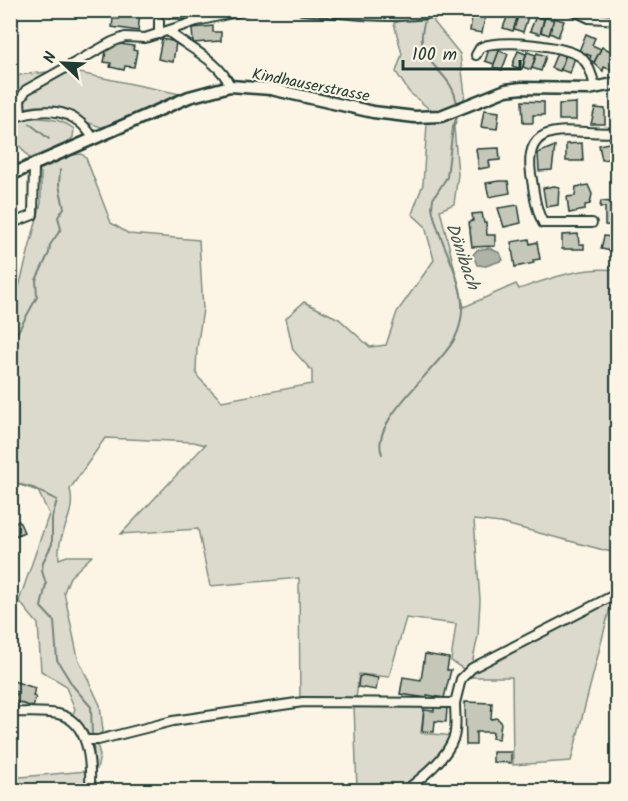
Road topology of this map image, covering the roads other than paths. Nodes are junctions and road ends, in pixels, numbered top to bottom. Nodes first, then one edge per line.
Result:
1 (246, 10) edge
2 (302, 10) edge
3 (448, 10) edge
4 (572, 10) edge
5 (618, 20) edge
6 (159, 21) dead end
7 (169, 32) junction
8 (159, 34) junction
9 (476, 56) dead end
10 (617, 84) edge
11 (230, 86) junction
12 (595, 88) junction
13 (21, 115) junction
14 (10, 119) edge
15 (618, 132) edge
16 (93, 138) junction
17 (34, 165) junction
18 (10, 176) edge
19 (592, 223) dead end
20 (10, 224) edge
21 (618, 593) edge
22 (455, 703) junction
23 (10, 712) edge
24 (85, 740) junction
25 (90, 790) edge
26 (406, 790) edge

1 - 7 street
2 - 3 street
4 - 5 street
6 - 8 street
7 - 8 street
7 - 11 street
8 - 13 street
9 - 12 street
10 - 12 street, Kindhauserstrasse
11 - 12 street, Kindhauserstrasse
11 - 16 street, Kindhauserstrasse
13 - 14 street
13 - 16 street
15 - 19 street
16 - 17 street, Kindhauserstrasse
17 - 18 street, Kindhauserstrasse
17 - 20 street
21 - 22 street
22 - 24 street
22 - 26 street
23 - 24 street
24 - 25 street

